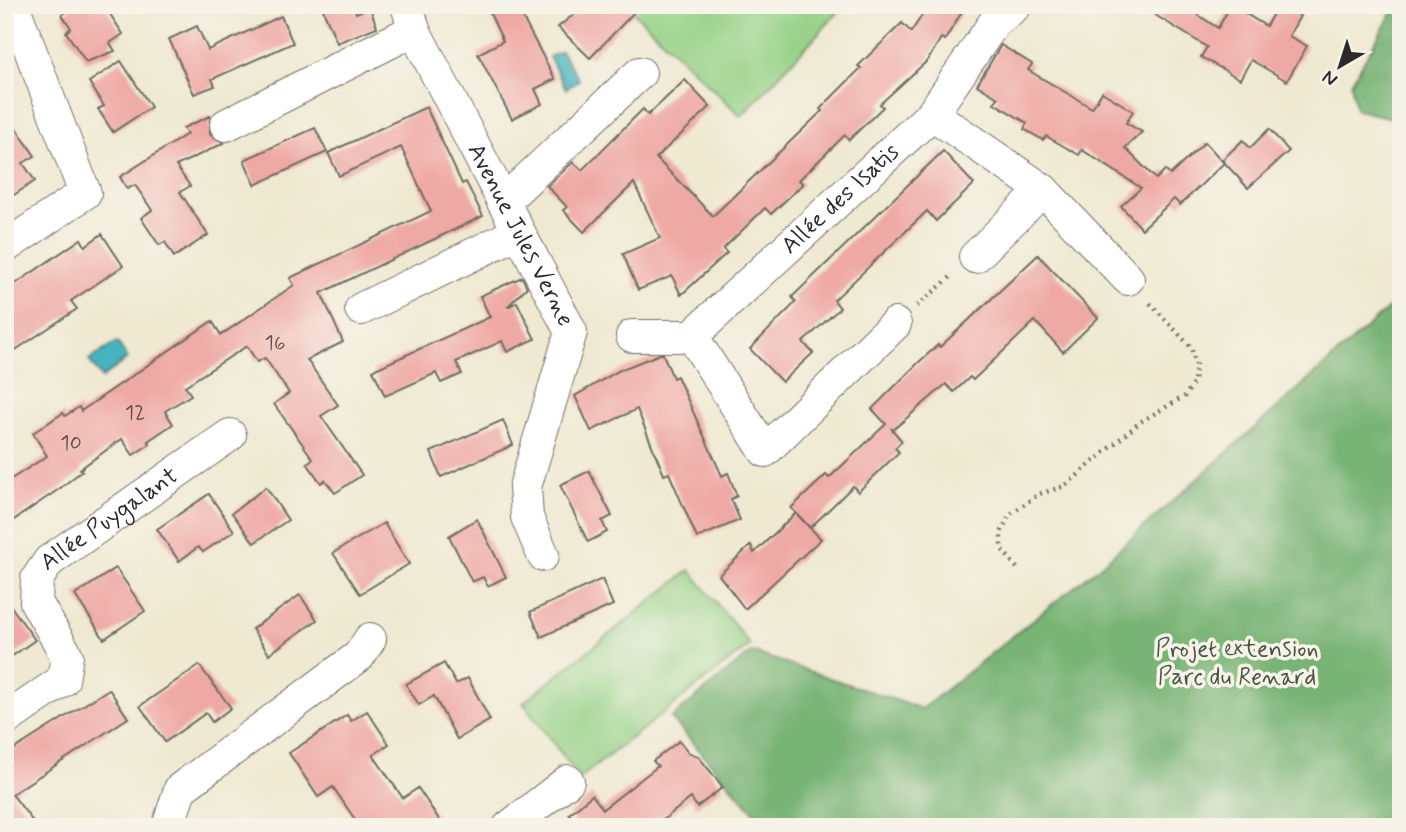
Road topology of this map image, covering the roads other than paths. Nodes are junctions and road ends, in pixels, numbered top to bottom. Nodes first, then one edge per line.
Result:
1 (13, 5) edge
2 (1016, 5) edge
3 (411, 18) edge
4 (640, 73) dead end
5 (932, 114) junction
6 (226, 125) dead end
7 (1044, 190) junction
8 (503, 202) junction
9 (517, 233) junction
10 (5, 247) edge
11 (975, 257) road end
12 (1128, 279) road end
13 (361, 309) dead end
14 (895, 324) road end
15 (692, 336) junction
16 (632, 337) dead end
17 (230, 435) dead end
18 (543, 555) dead end
19 (370, 639) dead end
20 (5, 720) edge
21 (568, 781) dead end
22 (168, 827) edge
23 (509, 827) edge

1 - 10 street
2 - 5 street, Allée des Isatis
3 - 6 street
3 - 8 street, Avenue Jules Verne
4 - 8 street
5 - 7 street
5 - 15 street, Allée des Isatis
7 - 11 street
7 - 12 street
8 - 9 street, Avenue Jules Verne
9 - 13 street
9 - 18 street, Avenue Jules Verne
14 - 15 street
15 - 16 street
17 - 20 street, Allée Puygalant
19 - 22 street
21 - 23 street

